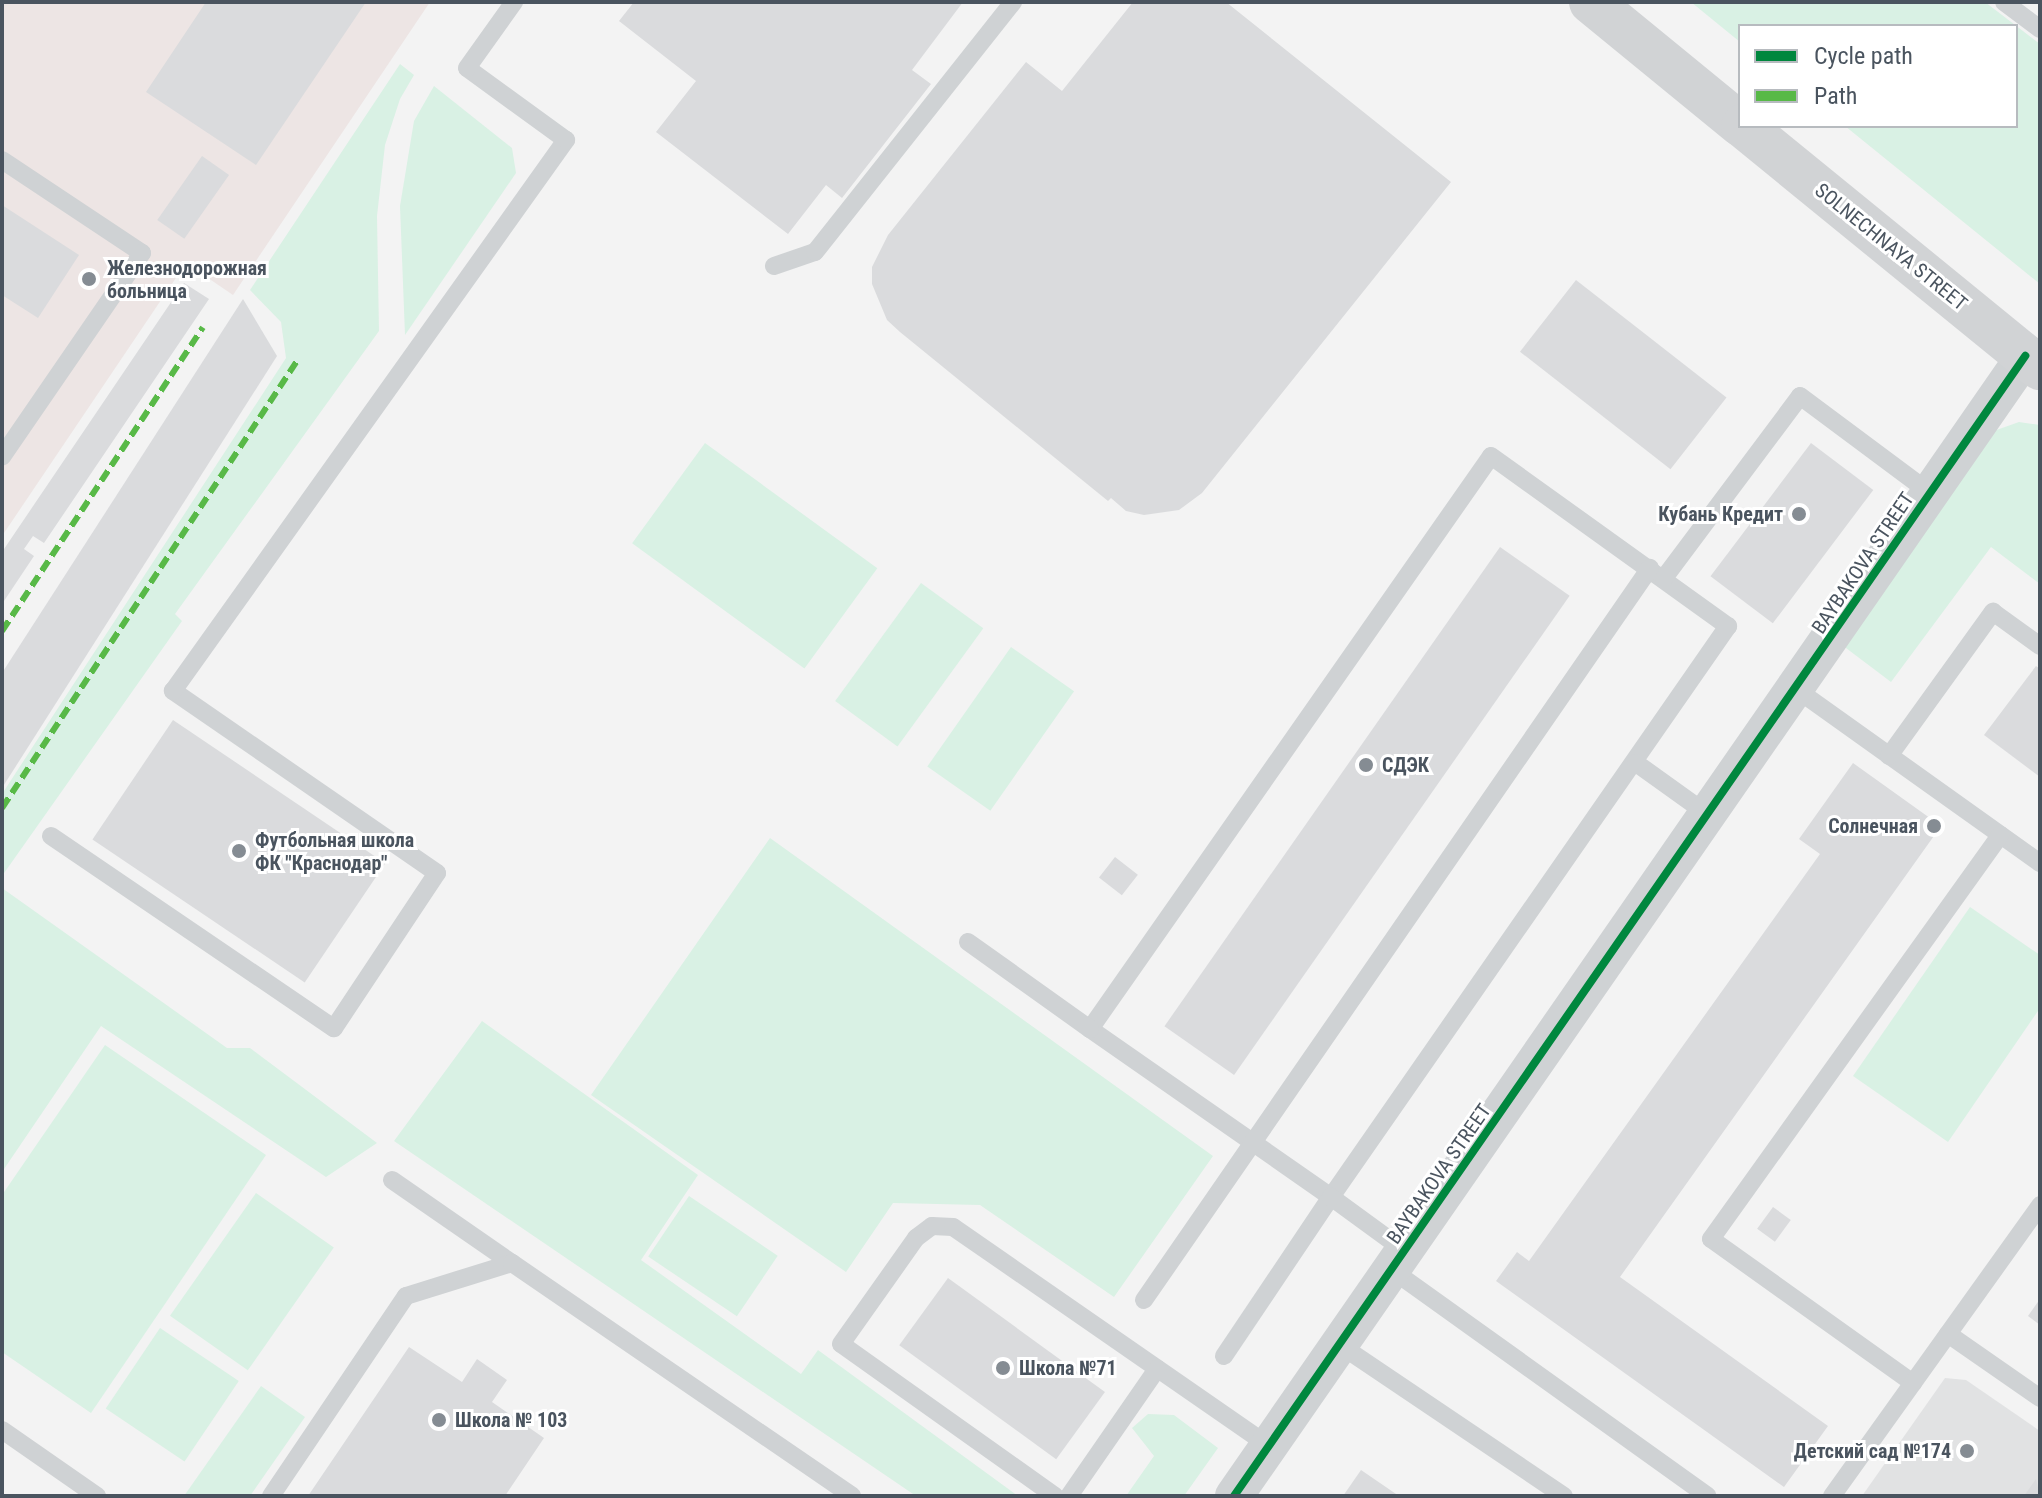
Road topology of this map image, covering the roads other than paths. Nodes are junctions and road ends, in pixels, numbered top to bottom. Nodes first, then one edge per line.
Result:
1 (514, 2) edge
2 (1013, 2) edge
3 (1591, 2) edge
4 (2004, 2) edge
5 (2040, 29) edge
6 (1738, 122) edge
7 (1746, 128) edge
8 (2, 160) edge
9 (774, 266) dead end
10 (2032, 362) edge
11 (2, 457) edge
12 (1930, 493) junction
13 (1657, 573) junction
14 (2040, 646) edge
15 (1796, 689) junction
16 (1889, 756) junction
17 (1636, 763) junction
18 (1710, 816) junction
19 (2000, 835) junction
20 (51, 836) dead end
21 (2040, 863) edge
22 (968, 942) dead end
23 (1090, 1029) junction
24 (1251, 1141) junction
25 (392, 1180) dead end
26 (1331, 1197) junction
27 (2040, 1205) edge
28 (1399, 1260) junction
29 (512, 1263) junction
30 (1144, 1300) dead end
31 (1948, 1334) junction
32 (1340, 1345) junction
33 (1224, 1356) dead end
34 (1157, 1369) junction
35 (1913, 1383) junction
36 (2040, 1398) edge
37 (2, 1430) edge
38 (1269, 1446) junction
39 (97, 1496) edge
40 (271, 1496) edge
41 (852, 1496) edge
42 (1055, 1496) edge
43 (1069, 1496) edge
44 (1234, 1496) edge
45 (1564, 1496) edge
46 (1708, 1496) edge
47 (1832, 1496) edge

1 - 20 lane
2 - 9 lane
3 - 6 main road, SOLNECHNAYA STREET
4 - 5 lane
7 - 10 main road, SOLNECHNAYA STREET
8 - 11 lane
10 - 12 street, BAYBAKOVA STREET
12 - 13 lane
12 - 15 street, BAYBAKOVA STREET
13 - 17 lane
13 - 23 lane
13 - 24 lane
14 - 16 lane
15 - 16 lane
15 - 18 street, BAYBAKOVA STREET
16 - 19 lane
17 - 18 lane
17 - 26 lane
18 - 28 street, BAYBAKOVA STREET
19 - 21 lane
19 - 35 lane
22 - 23 lane
23 - 24 lane
24 - 26 lane
24 - 30 lane
25 - 29 lane
26 - 28 lane
26 - 33 lane
27 - 31 lane
28 - 32 street, BAYBAKOVA STREET
28 - 46 lane
29 - 40 lane
29 - 41 lane
31 - 35 lane
31 - 36 lane
32 - 38 street, BAYBAKOVA STREET
32 - 45 lane
34 - 38 lane
34 - 42 lane
34 - 43 lane
35 - 47 lane
37 - 39 lane
38 - 44 street, BAYBAKOVA STREET

